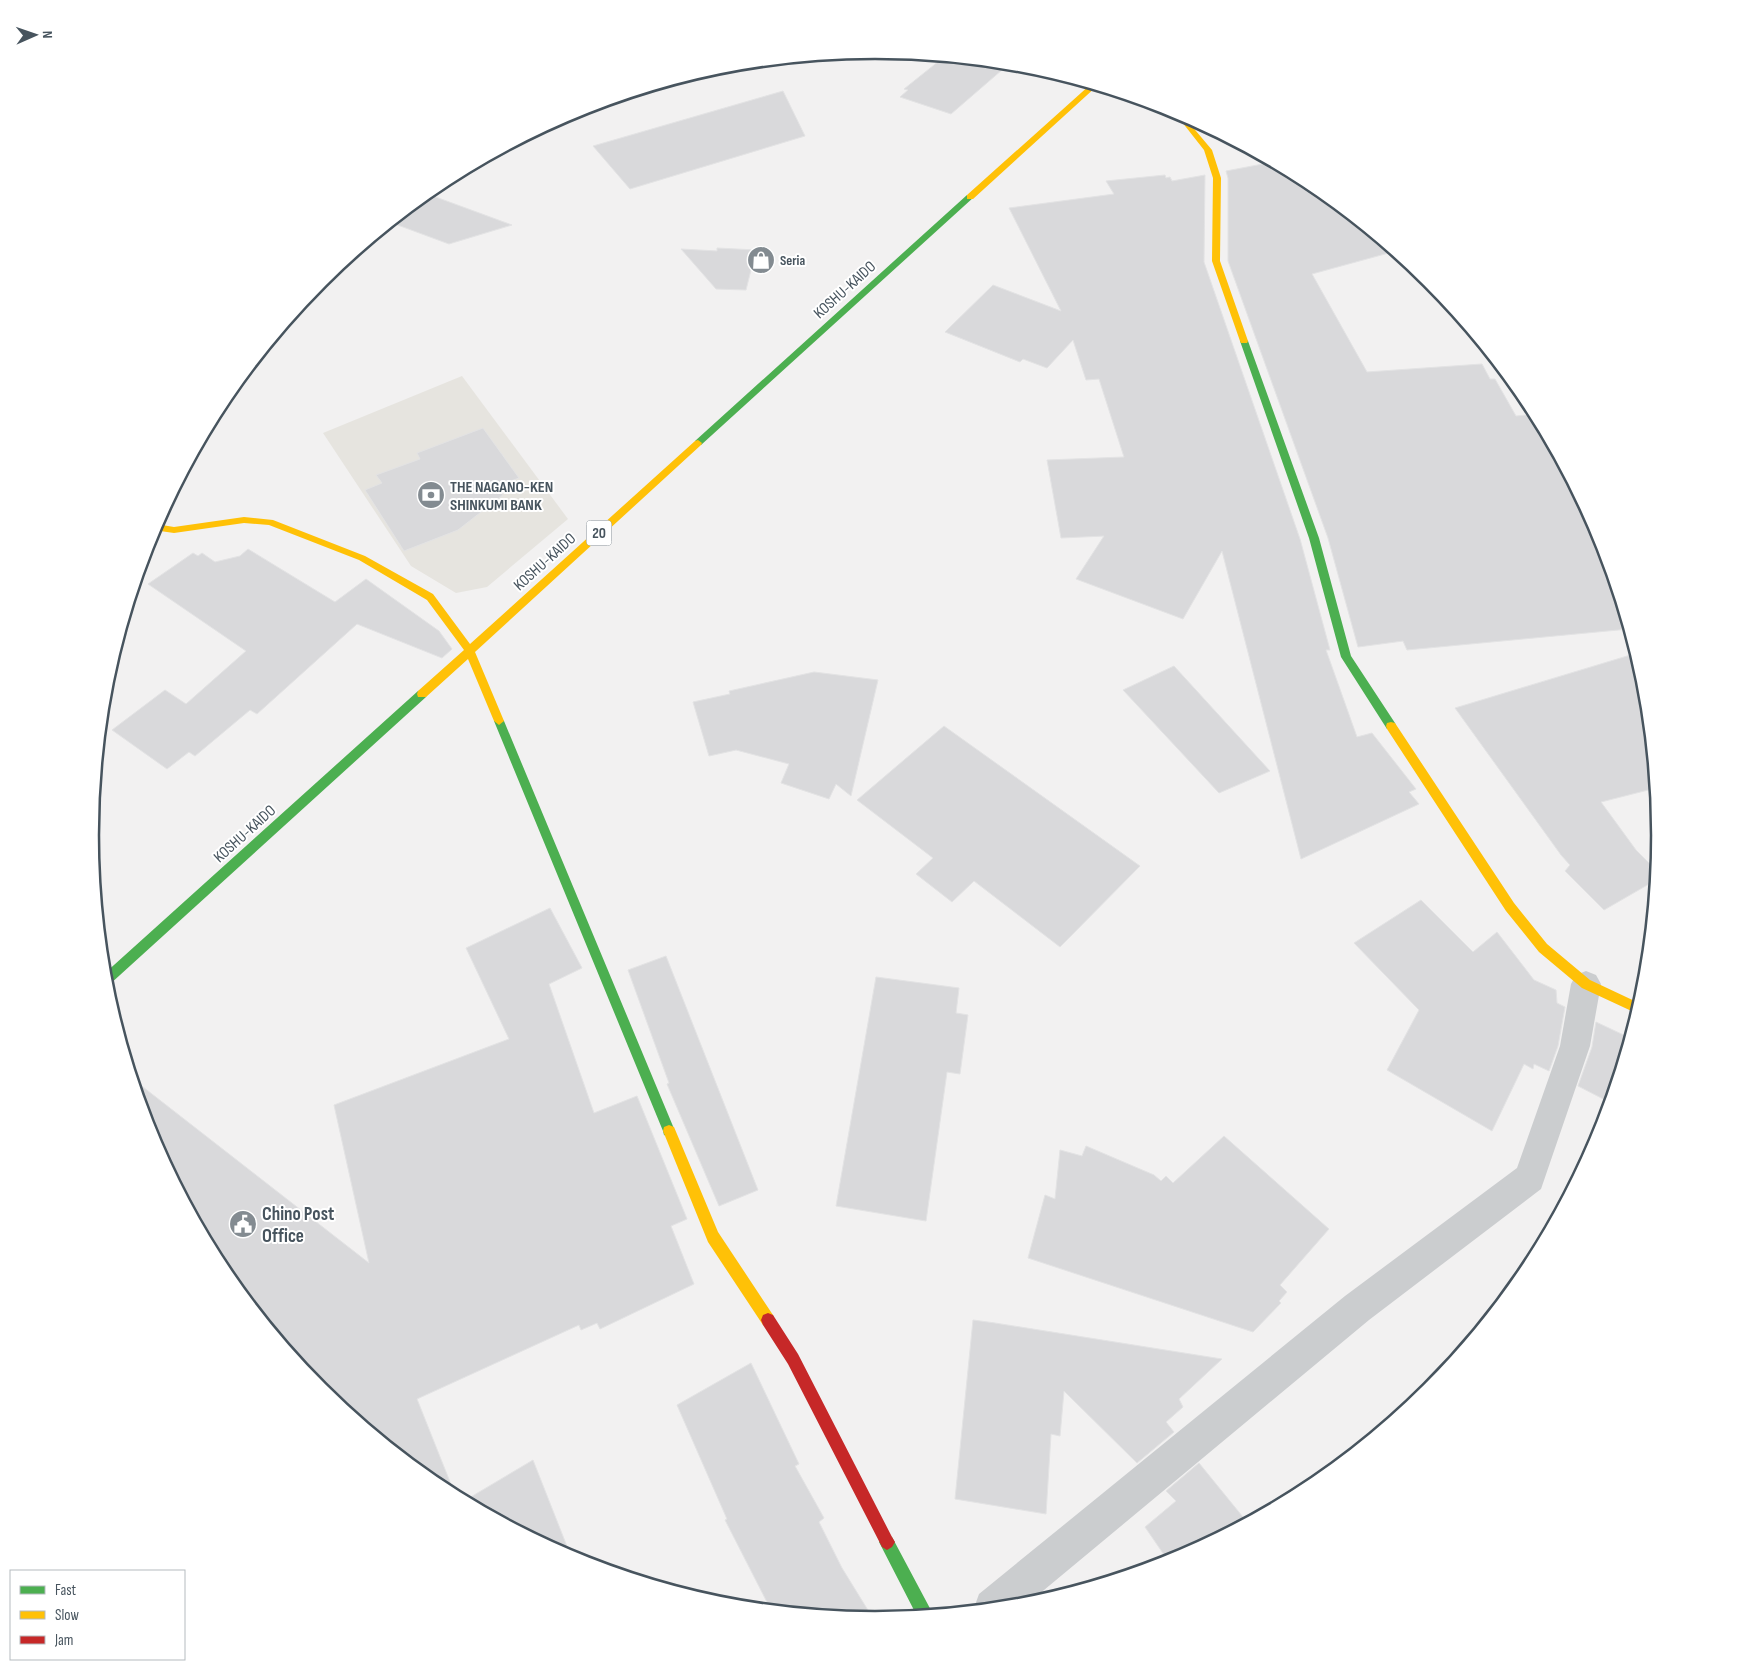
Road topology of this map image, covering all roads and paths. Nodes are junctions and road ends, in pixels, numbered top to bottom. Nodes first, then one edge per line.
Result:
1 (1089, 89) edge
2 (1187, 124) edge
3 (163, 528) edge
4 (469, 650) junction
5 (112, 974) edge
6 (1586, 984) junction
7 (1632, 1006) edge
8 (1002, 1600) edge
9 (921, 1610) edge

1 - 4 main road, KOSHU-KAIDO / 20
2 - 6 main road
3 - 4 main road
4 - 5 main road, KOSHU-KAIDO / 20
4 - 9 main road
6 - 7 main road
6 - 8 street

